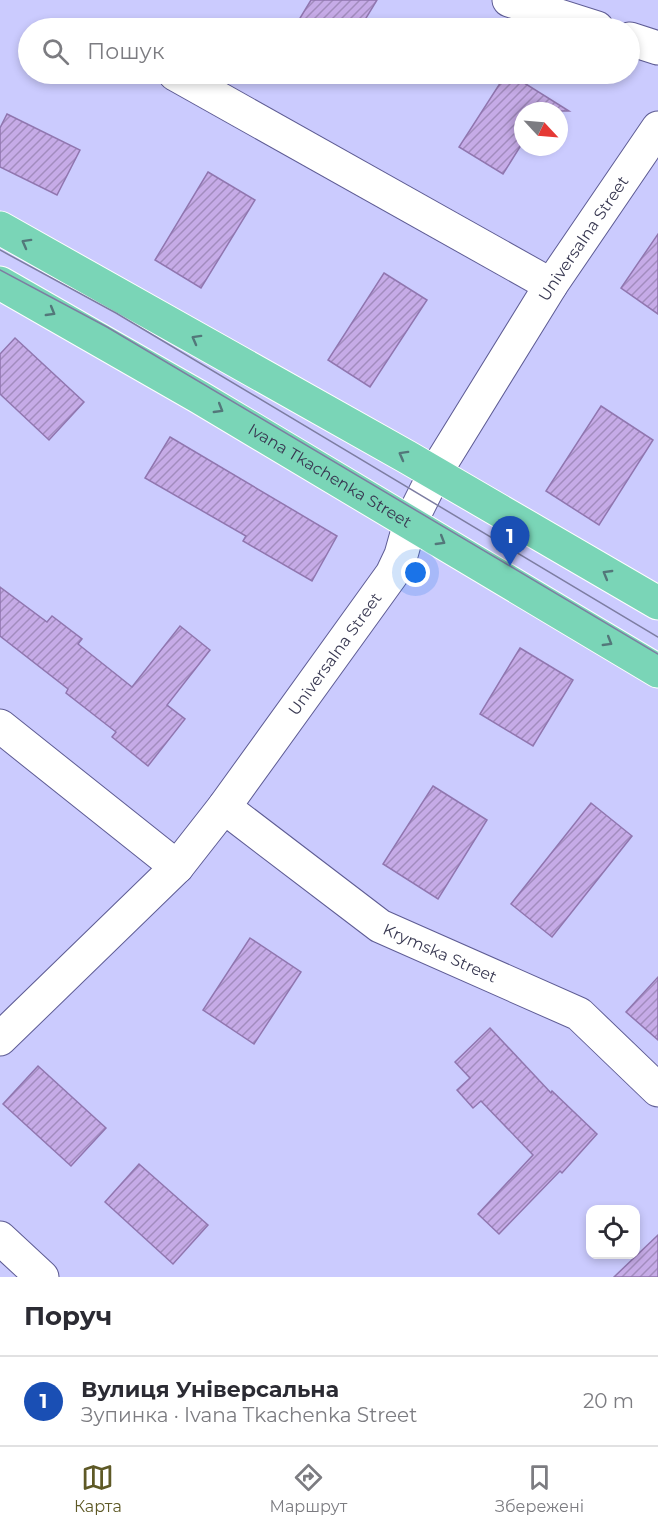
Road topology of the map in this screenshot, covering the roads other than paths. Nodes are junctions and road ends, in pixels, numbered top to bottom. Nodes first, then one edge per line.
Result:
1 (515, 1) edge
2 (567, 18) edge
3 (640, 42) edge
4 (658, 48) edge
5 (193, 84) edge
6 (658, 128) edge
7 (0, 228) edge
8 (0, 283) edge
9 (551, 285) junction
10 (435, 474) junction
11 (410, 523) junction
12 (658, 603) edge
13 (658, 671) edge
14 (0, 726) edge
15 (224, 807) junction
16 (177, 867) junction
17 (0, 1039) edge
18 (658, 1090) edge
19 (0, 1239) edge
20 (42, 1277) edge

1 - 2 street
3 - 4 street
5 - 9 street
6 - 9 street, Universalna Street
10 -> 7 main road
8 -> 11 main road, Ivana Tkachenka Street
9 - 10 street, Universalna Street
10 - 11 street, Universalna Street
12 -> 10 main road
11 -> 13 main road, Ivana Tkachenka Street
11 - 15 street, Universalna Street
14 - 16 street
15 - 16 street, Universalna Street
15 - 18 street, Krymska Street
16 - 17 street, Universalna Street
19 - 20 street

